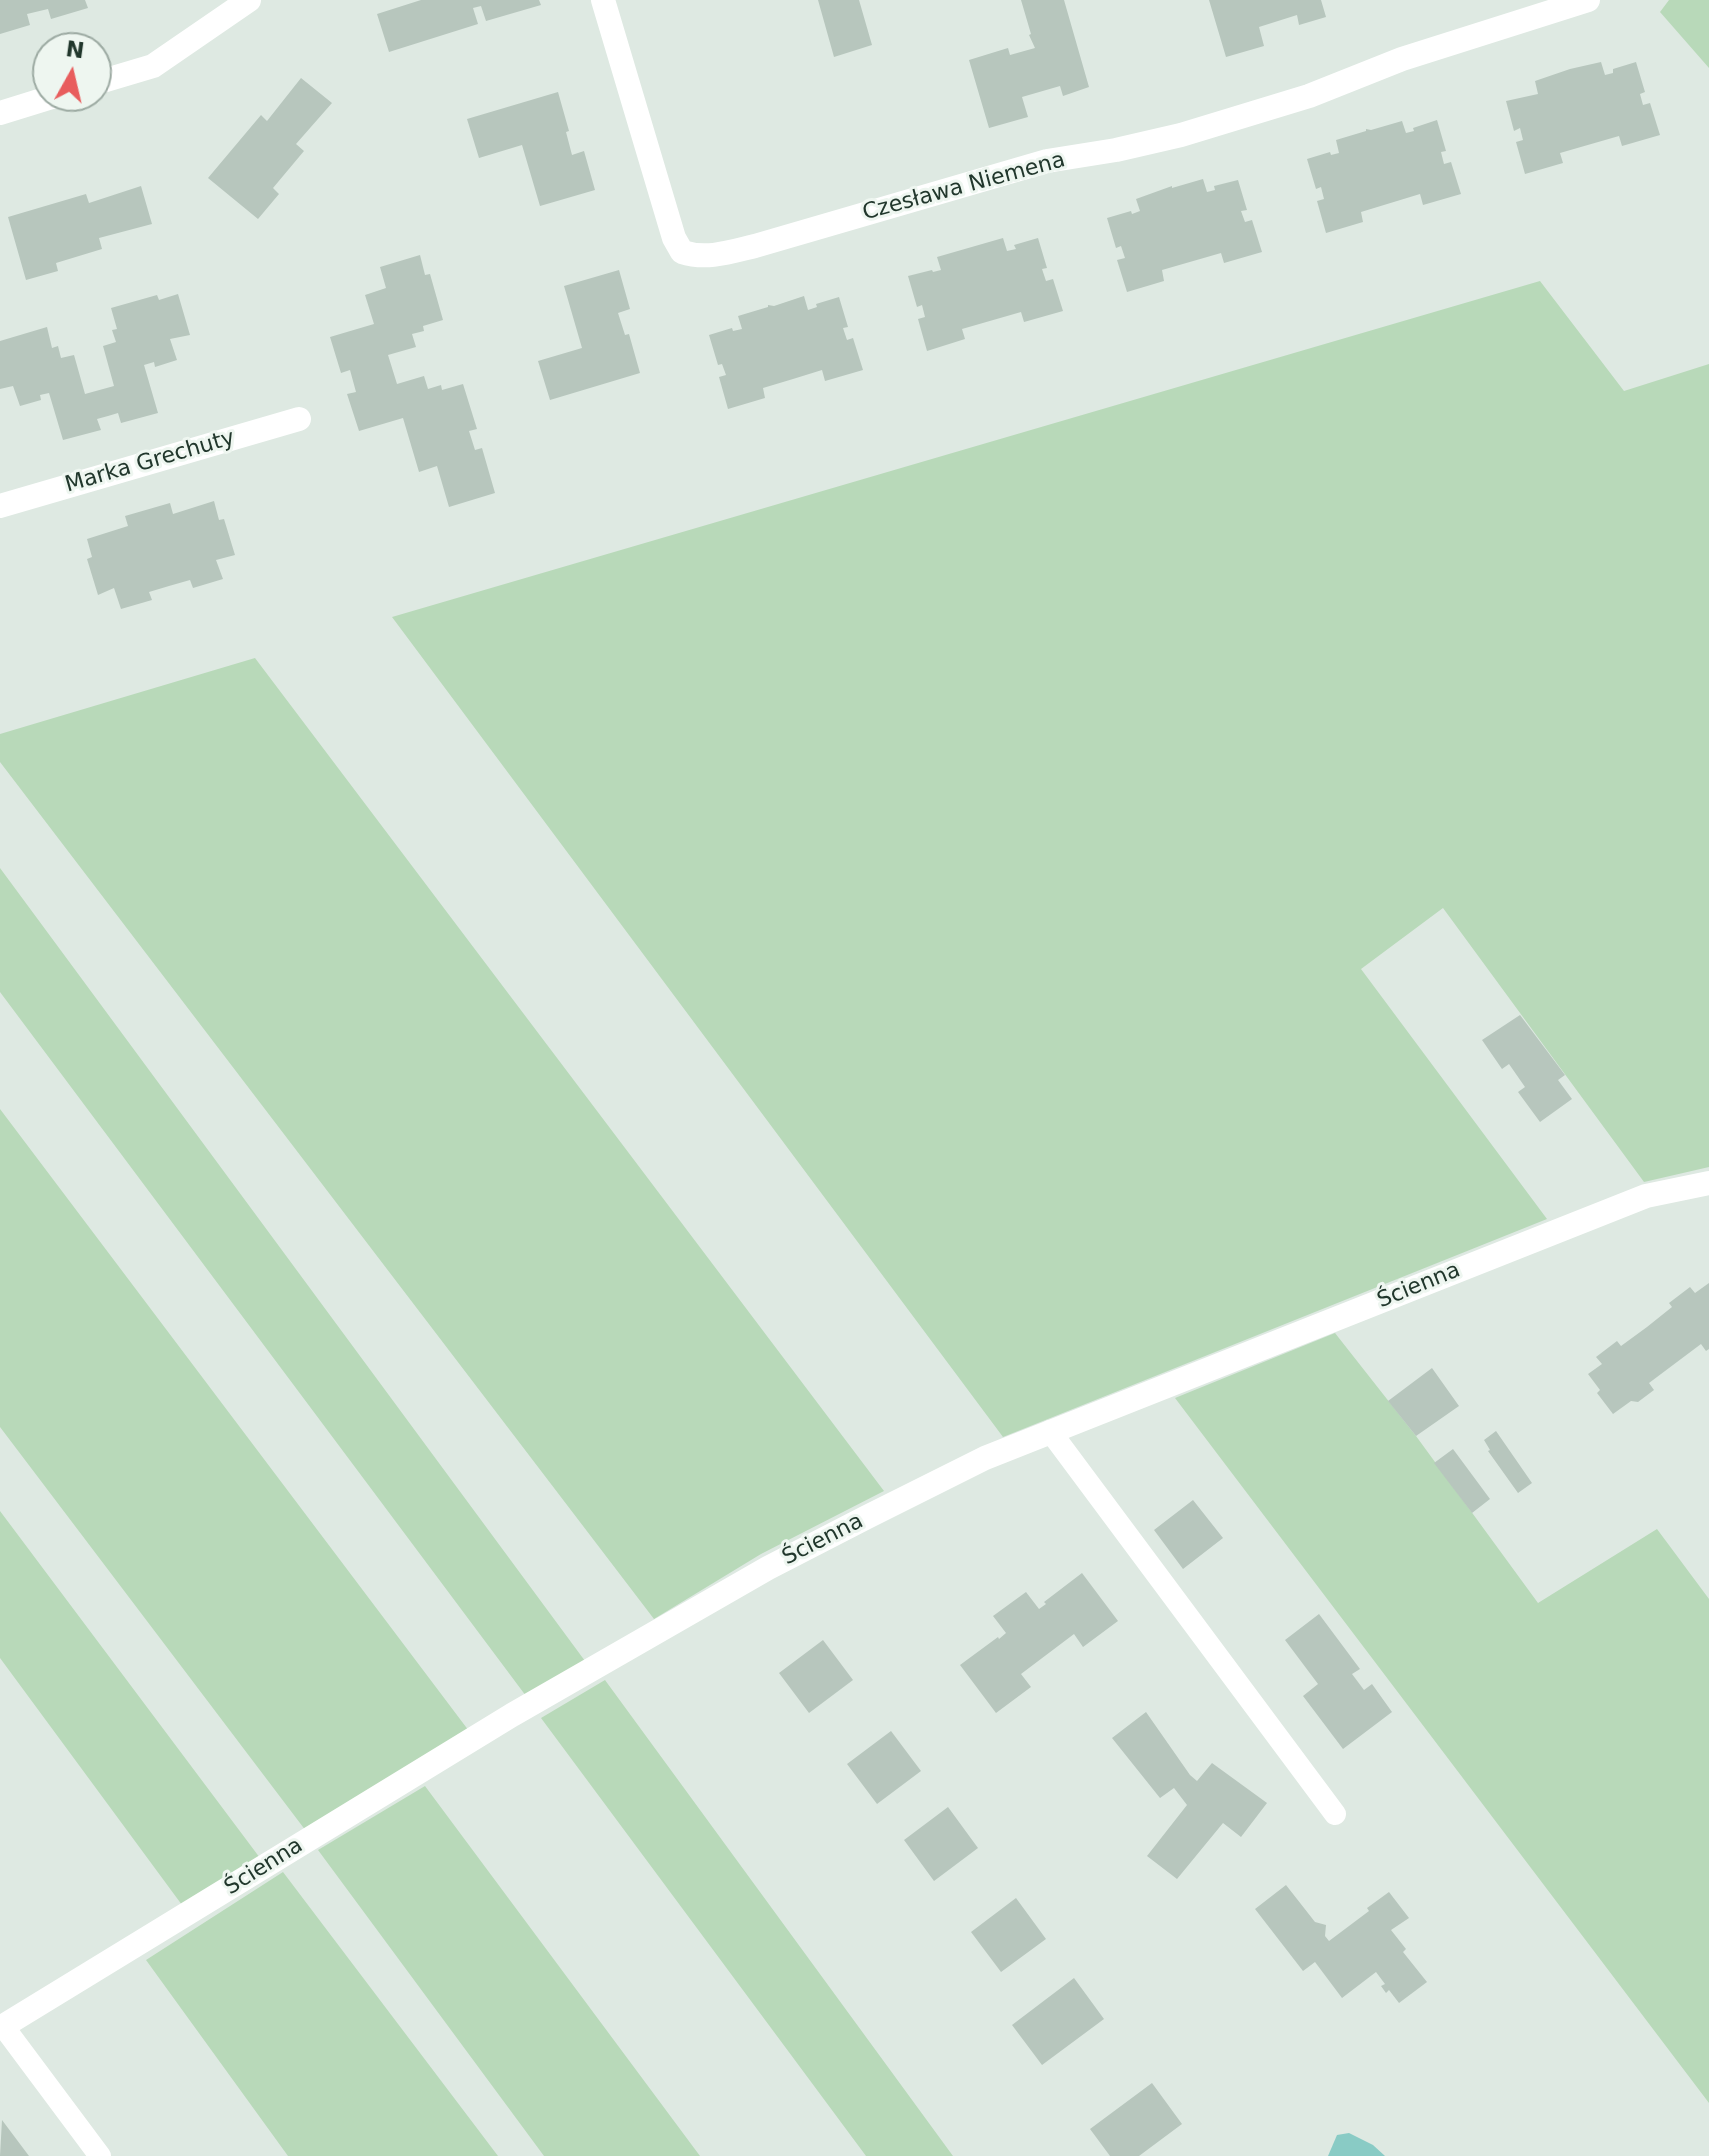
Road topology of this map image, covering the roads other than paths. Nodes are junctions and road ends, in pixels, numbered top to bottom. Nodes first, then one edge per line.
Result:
1 (249, 0) edge
2 (603, 0) edge
3 (1588, 0) edge
4 (112, 78) edge
5 (32, 103) edge
6 (0, 113) edge
7 (299, 419) dead end
8 (0, 506) edge
9 (1706, 1188) edge
10 (1050, 1431) junction
11 (1335, 1814) dead end
12 (1, 2027) edge
13 (100, 2156) edge

1 - 4 street
2 - 3 street, Czesława Niemena
5 - 6 street
7 - 8 street, Marka Grechuty
9 - 10 street, Ścienna
10 - 11 lane
10 - 12 street, Ścienna
12 - 13 lane

